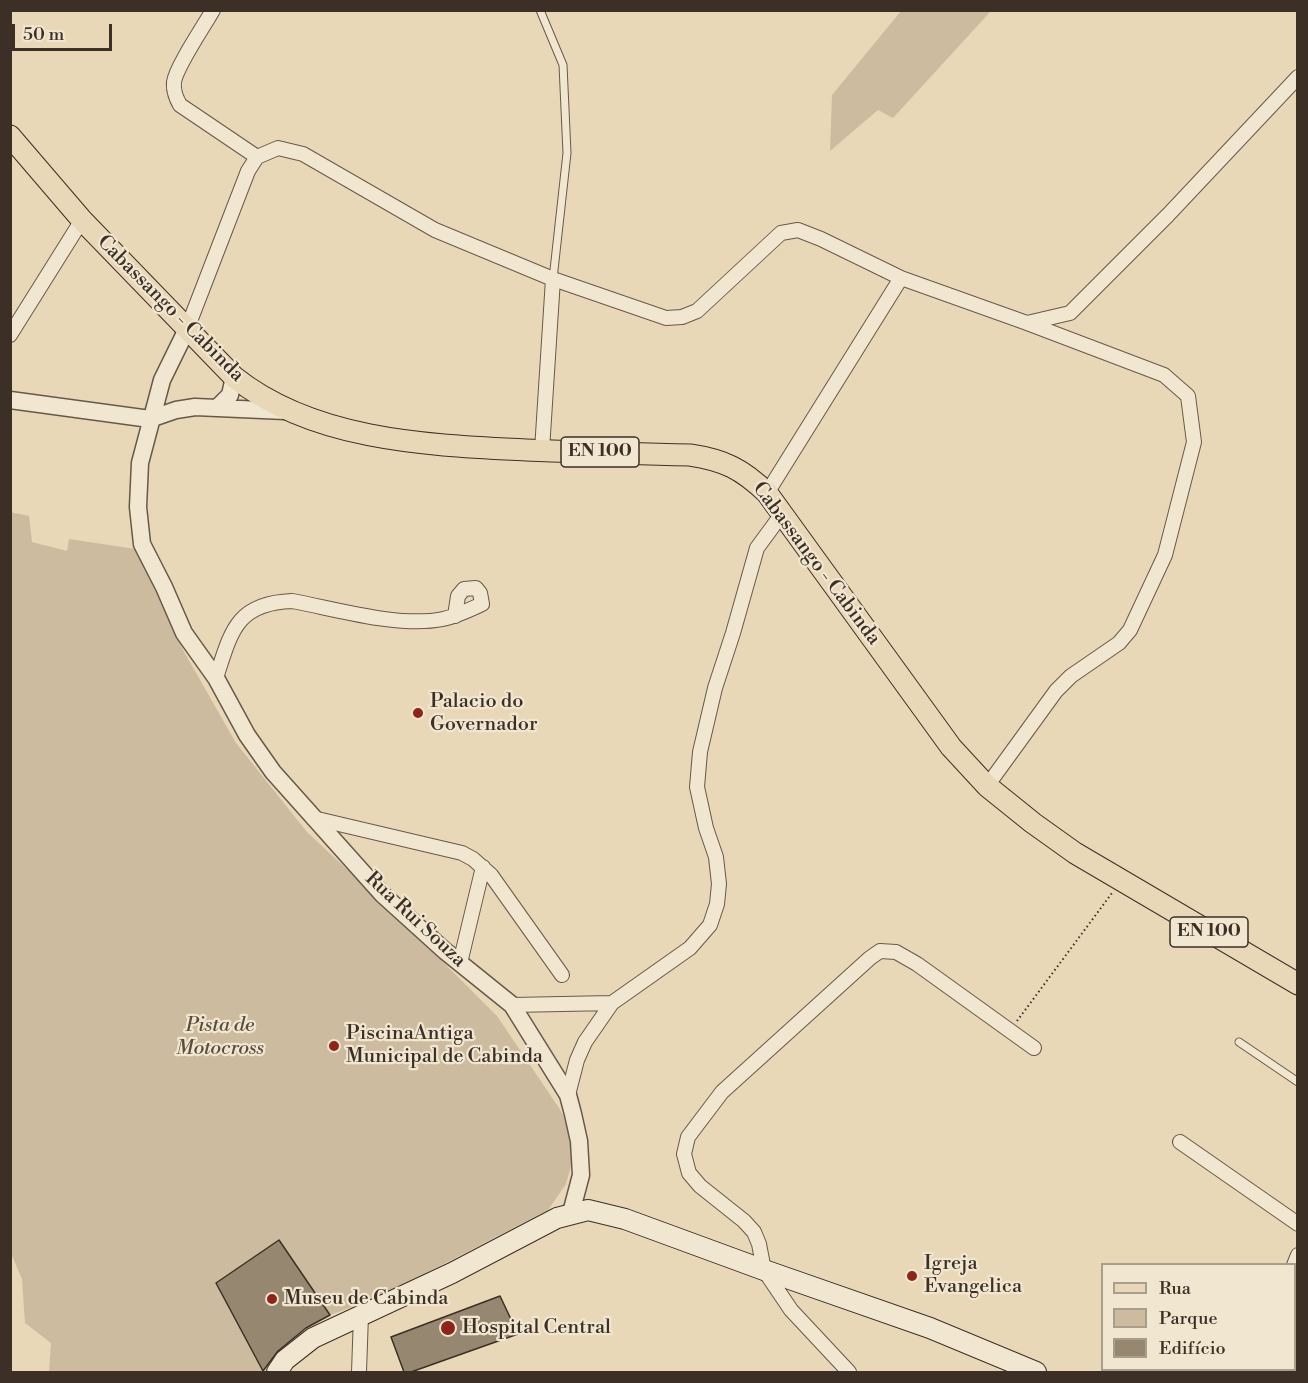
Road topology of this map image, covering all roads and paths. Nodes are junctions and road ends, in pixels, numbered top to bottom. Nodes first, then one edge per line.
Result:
1 (213, 10) edge
2 (540, 10) edge
3 (1298, 77) edge
4 (10, 136) edge
5 (257, 157) junction
6 (82, 220) junction
7 (901, 278) junction
8 (553, 279) junction
9 (1027, 323) junction
10 (187, 329) junction
11 (10, 335) edge
12 (234, 377) junction
13 (10, 400) edge
14 (217, 408) junction
15 (290, 412) junction
16 (150, 419) junction
17 (542, 450) junction
18 (767, 493) junction
19 (782, 514) junction
20 (455, 616) dead end
21 (216, 678) junction
22 (987, 786) junction
23 (313, 818) junction
24 (483, 867) junction
25 (1121, 881) junction
26 (459, 963) junction
27 (562, 975) dead end
28 (1298, 984) edge
29 (612, 1003) junction
30 (512, 1005) junction
31 (1008, 1030) junction
32 (1239, 1042) dead end
33 (1034, 1048) dead end
34 (1298, 1083) edge
35 (567, 1095) junction
36 (1180, 1142) dead end
37 (571, 1213) junction
38 (1298, 1224) edge
39 (765, 1270) junction
40 (361, 1315) junction
41 (277, 1372) edge
42 (359, 1372) edge
43 (849, 1372) edge
44 (1036, 1372) edge

1 - 5 street
2 - 8 lane
3 - 9 street
4 - 6 main road, Cabassango - Cabinda / EN 100
5 - 8 street
5 - 10 street
6 - 10 main road, Cabassango - Cabinda / EN 100
6 - 11 street
7 - 8 street
7 - 9 street
7 - 18 street
8 - 17 street
9 - 22 street
10 - 12 main road, Cabassango - Cabinda / EN 100
10 - 16 street, Rua Rui Souza
12 - 14 street
12 - 15 main road, Cabassango - Cabinda / EN 100
13 - 16 street
14 - 15 street
14 - 16 street
15 - 17 main road, Cabassango - Cabinda / EN 100
16 - 21 street, Rua Rui Souza
17 - 18 main road, Cabassango - Cabinda / EN 100
18 - 19 main road, Cabassango - Cabinda / EN 100
19 - 22 main road, Cabassango - Cabinda / EN 100
19 - 29 street
20 - 21 street
21 - 23 street, Rua Rui Souza
22 - 25 main road, Cabassango - Cabinda / EN 100
23 - 24 street
23 - 26 street, Rua Rui Souza
24 - 26 street
24 - 27 street
25 - 28 main road, Cabassango - Cabinda / EN 100
25 - 31 path
26 - 30 street, Rua Rui Souza
29 - 30 street
29 - 35 street
30 - 35 street, Rua Rui Souza
31 - 33 street
31 - 39 street
32 - 34 lane
35 - 37 street, Rua Rui Souza
36 - 38 street
37 - 39 main road
37 - 40 main road
39 - 43 street
39 - 44 main road
40 - 41 main road
40 - 42 street

